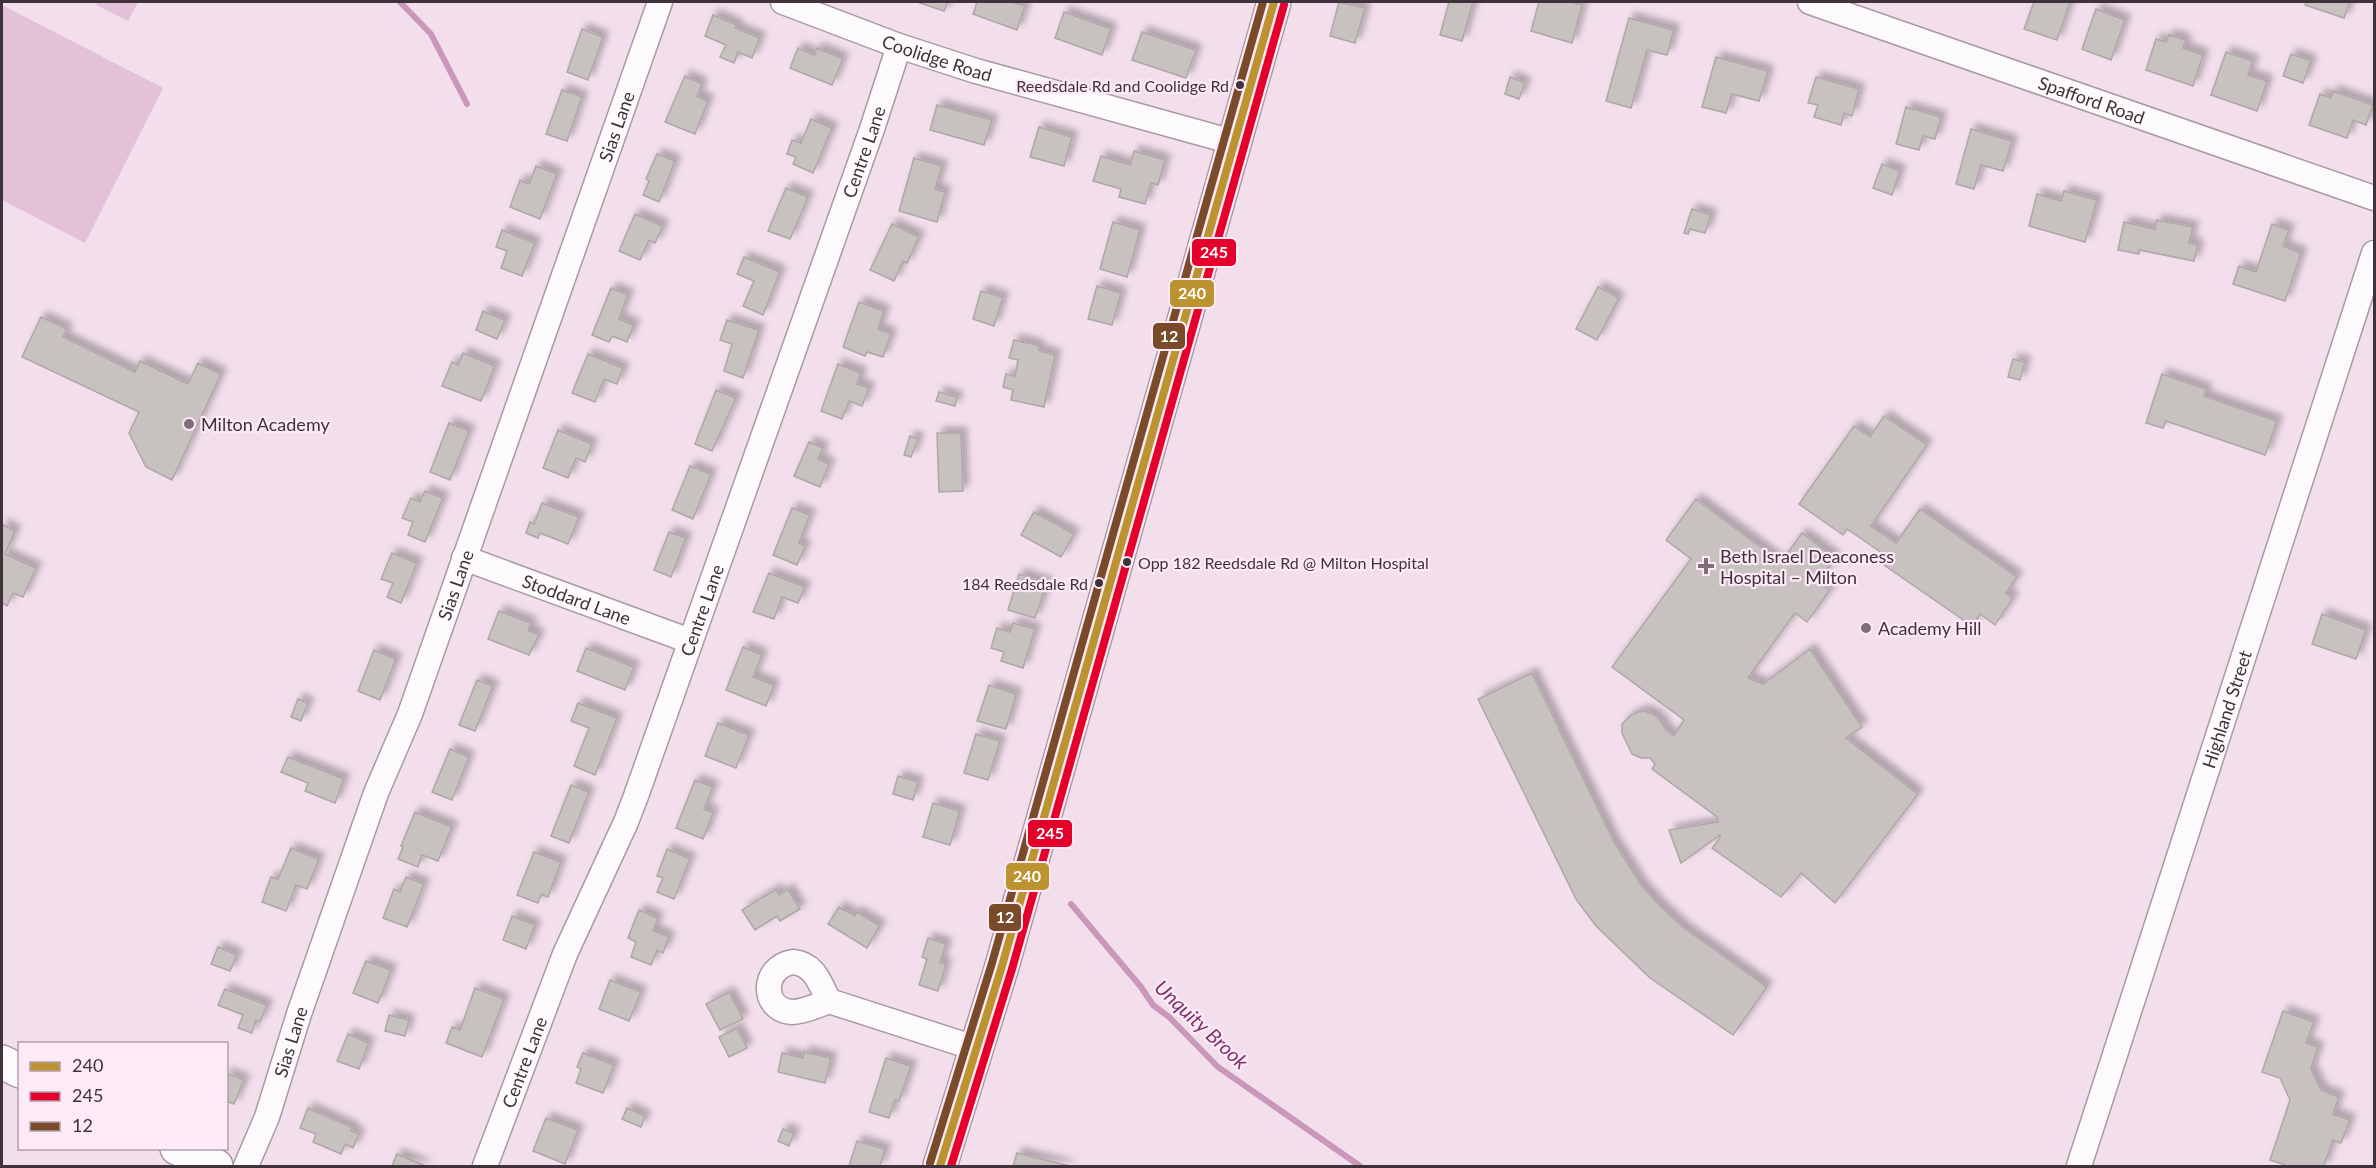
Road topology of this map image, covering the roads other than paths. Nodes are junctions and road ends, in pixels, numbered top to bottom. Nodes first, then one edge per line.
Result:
1 (660, 2) edge
2 (783, 2) edge
3 (1274, 2) edge
4 (1810, 2) edge
5 (899, 45) junction
6 (1233, 142) junction
7 (2374, 198) edge
8 (2374, 253) edge
9 (464, 558) junction
10 (690, 641) junction
11 (829, 1001) dead end
12 (978, 1049) junction
13 (2, 1062) edge
14 (18, 1070) edge
15 (179, 1150) edge
16 (216, 1167) edge
17 (246, 1167) edge
18 (485, 1167) edge
19 (940, 1167) edge
20 (2079, 1167) edge

1 - 9 street, Sias Lane
2 - 5 street, Coolidge Road
3 - 6 main road
4 - 7 street, Spafford Road
5 - 6 street, Coolidge Road
5 - 10 street, Centre Lane
6 - 12 main road
8 - 20 street, Highland Street
9 - 10 street, Stoddard Lane
9 - 17 street, Sias Lane
10 - 18 street, Centre Lane
11 - 12 street
12 - 19 main road
13 - 14 main road
15 - 16 main road

